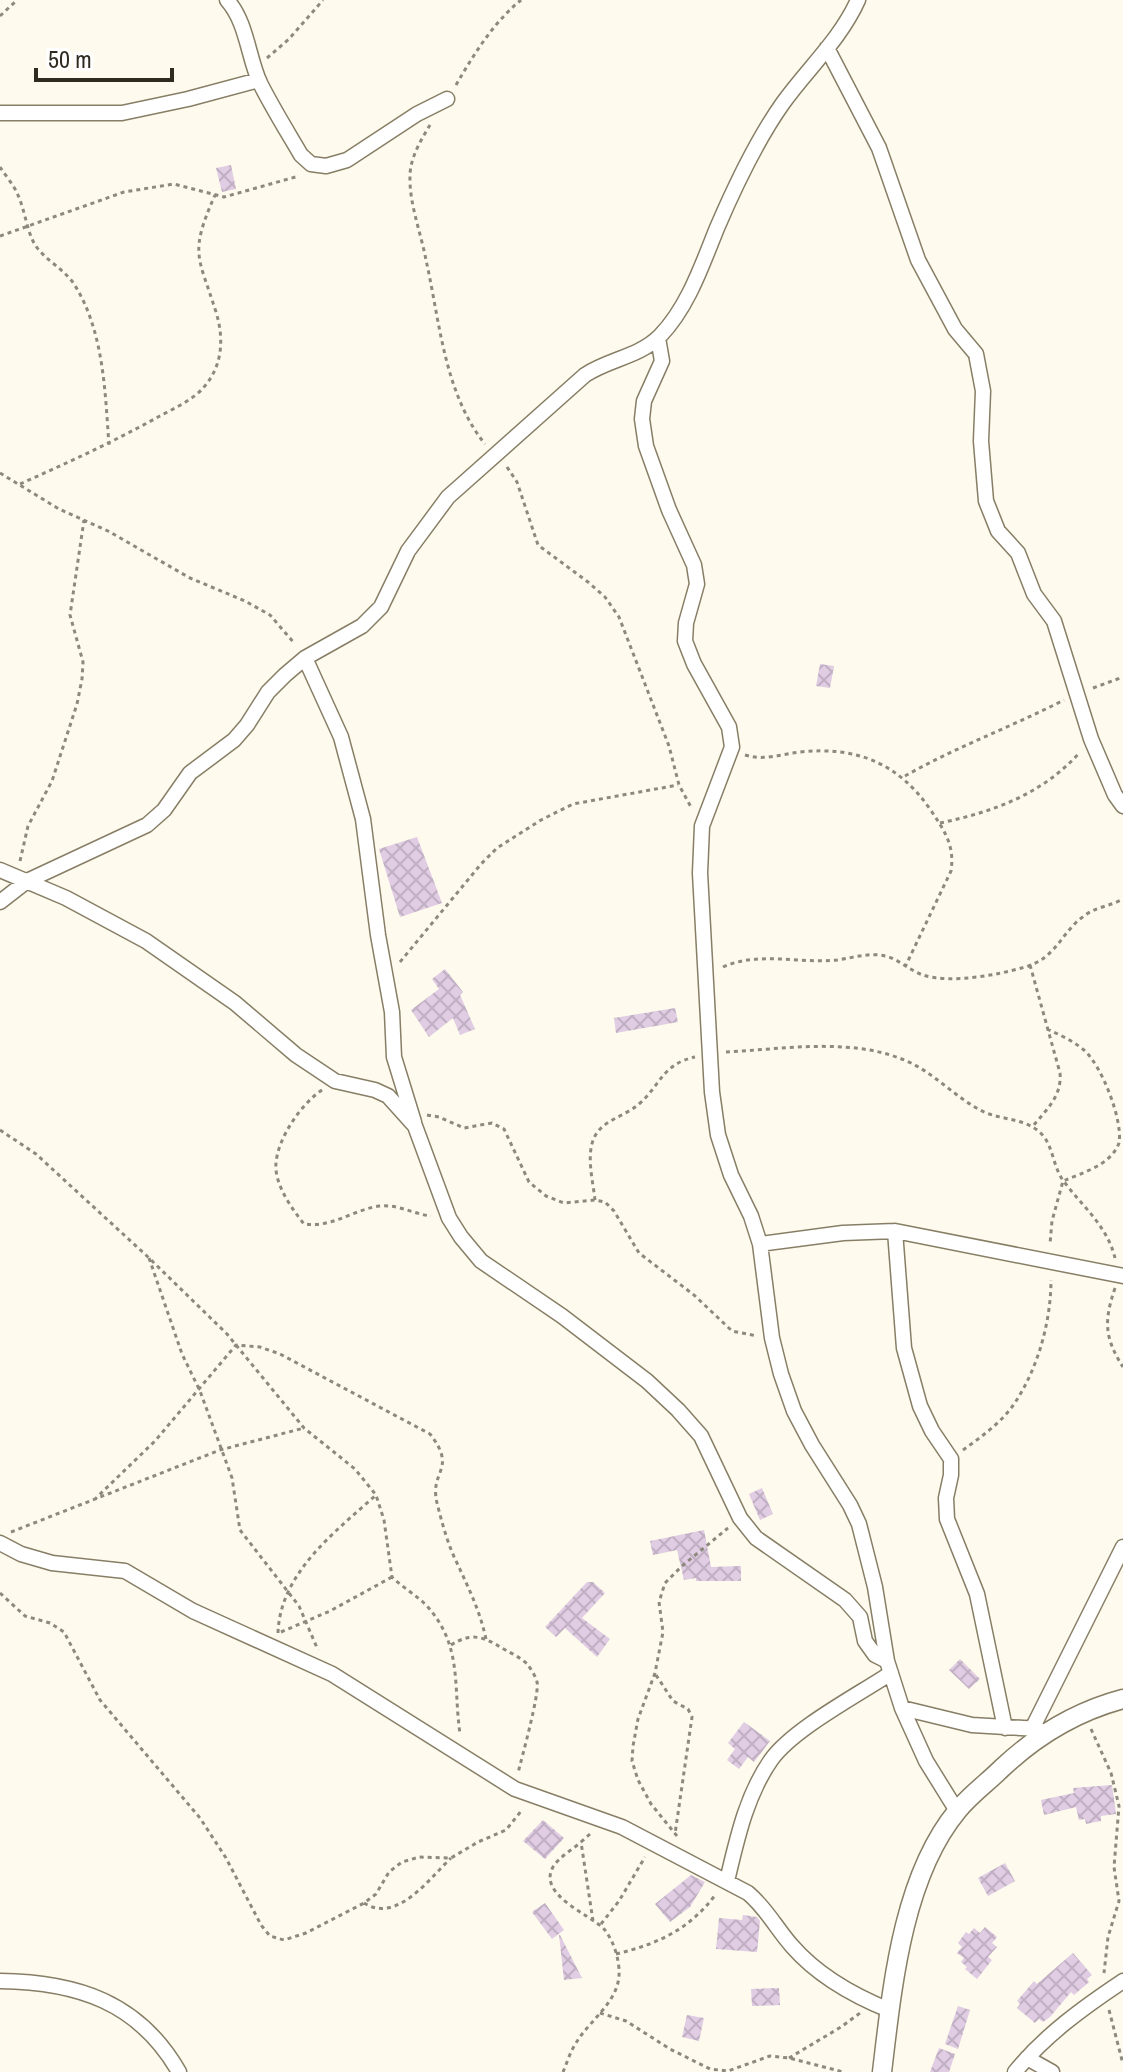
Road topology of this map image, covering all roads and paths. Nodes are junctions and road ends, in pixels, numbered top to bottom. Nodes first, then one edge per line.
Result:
1 (17, 0) edge
2 (227, 0) edge
3 (323, 0) edge
4 (521, 0) edge
5 (858, 0) edge
6 (0, 16) edge
7 (827, 48) junction
8 (257, 74) junction
9 (447, 99) junction
10 (0, 113) edge
11 (326, 166) junction
12 (0, 167) edge
13 (215, 195) junction
14 (28, 226) junction
15 (0, 236) edge
16 (658, 338) junction
17 (109, 445) junction
18 (494, 455) junction
19 (0, 473) edge
20 (20, 484) junction
21 (84, 520) junction
22 (305, 658) junction
23 (1123, 677) edge
24 (1076, 694) junction
25 (1091, 739) junction
26 (732, 747) junction
27 (904, 777) junction
28 (679, 785) junction
29 (1123, 806) edge
30 (940, 823) junction
31 (702, 826) junction
32 (0, 870) edge
33 (23, 879) junction
34 (1123, 899) edge
35 (0, 902) edge
36 (906, 965) junction
37 (1030, 965) junction
38 (386, 976) junction
39 (706, 977) junction
40 (1047, 1029) junction
41 (710, 1053) junction
42 (335, 1081) junction
43 (413, 1120) junction
44 (1033, 1126) junction
45 (0, 1130) edge
46 (1063, 1181) junction
47 (595, 1200) junction
48 (449, 1218) junction
49 (895, 1231) junction
50 (760, 1244) junction
51 (148, 1257) junction
52 (1050, 1262) junction
53 (1121, 1276) edge
54 (772, 1338) junction
55 (236, 1345) junction
56 (1123, 1367) edge
57 (200, 1391) junction
58 (304, 1428) junction
59 (220, 1450) junction
60 (951, 1459) junction
61 (376, 1495) junction
62 (94, 1500) junction
63 (740, 1518) junction
64 (0, 1535) edge
65 (0, 1543) edge
66 (1123, 1547) edge
67 (392, 1577) junction
68 (287, 1592) junction
69 (0, 1593) edge
70 (307, 1622) junction
71 (278, 1633) junction
72 (486, 1639) junction
73 (261, 1642) junction
74 (451, 1645) junction
75 (889, 1667) junction
76 (655, 1673) junction
77 (332, 1674) junction
78 (1123, 1699) edge
79 (902, 1708) junction
80 (1081, 1712) junction
81 (1005, 1728) junction
82 (1032, 1729) junction
83 (1055, 1729) junction
84 (464, 1756) junction
85 (515, 1789) junction
86 (535, 1794) junction
87 (957, 1811) junction
88 (604, 1819) junction
89 (675, 1834) junction
90 (581, 1842) junction
91 (655, 1845) junction
92 (685, 1846) dead end
93 (451, 1858) junction
94 (727, 1881) junction
95 (364, 1903) junction
96 (594, 1922) junction
97 (600, 1925) junction
98 (616, 1954) junction
99 (0, 1981) edge
100 (1123, 1981) edge
101 (1101, 1995) junction
102 (881, 2006) junction
103 (600, 2013) junction
104 (789, 2058) junction
105 (1027, 2058) junction
106 (1123, 2064) edge
107 (179, 2072) edge
108 (563, 2072) edge
109 (843, 2072) edge
110 (882, 2072) edge
111 (1015, 2072) edge
112 (1052, 2072) edge

1 - 6 path
2 - 8 street
3 - 8 path
4 - 9 path
5 - 7 street
7 - 16 street
7 - 24 street
8 - 10 street
8 - 11 street
9 - 11 street
9 - 18 path
11 - 13 path
12 - 14 path
13 - 14 path
13 - 17 path
14 - 15 path
14 - 17 path
16 - 18 street
16 - 26 street
17 - 20 path
18 - 22 street
18 - 28 path
19 - 20 path
20 - 21 path
21 - 22 path
21 - 33 path
22 - 33 street
22 - 38 street
23 - 24 path
24 - 25 street
24 - 27 path
25 - 29 street
25 - 30 path
26 - 27 path
26 - 31 street
27 - 30 path
28 - 31 path
28 - 38 path
30 - 36 path
31 - 39 street
32 - 33 street
33 - 35 street
33 - 42 street
34 - 37 path
36 - 37 path
36 - 39 path
37 - 40 path
38 - 43 street
39 - 41 street
40 - 44 path
40 - 46 path
41 - 44 path
41 - 47 path
41 - 50 street
42 - 43 street
42 - 48 path
43 - 47 path
43 - 48 street
44 - 46 path
45 - 51 path
46 - 52 path
46 - 53 path
47 - 54 path
48 - 63 street
49 - 50 street
49 - 52 street
49 - 60 street
50 - 54 street
51 - 55 path
51 - 57 path
52 - 53 street
52 - 60 path
53 - 56 path
54 - 75 street
55 - 57 path
55 - 58 path
55 - 72 path
57 - 59 path
57 - 62 path
58 - 59 path
58 - 61 path
59 - 62 path
59 - 68 path
60 - 81 street
61 - 67 path
61 - 68 path
62 - 64 path
63 - 75 street
63 - 76 path
65 - 73 street
66 - 82 street
67 - 70 path
67 - 74 path
68 - 70 path
68 - 71 path
69 - 95 path
70 - 71 path
70 - 77 path
71 - 73 path
72 - 74 path
72 - 85 path
73 - 77 street
74 - 84 path
75 - 79 street
75 - 94 street
76 - 89 path
76 - 89 path
77 - 84 street
78 - 80 street
79 - 81 street
79 - 87 street
80 - 83 street
80 - 101 path
81 - 82 street
82 - 83 street
83 - 87 street
84 - 85 street
85 - 86 street
86 - 88 street
86 - 93 path
87 - 102 street
88 - 90 path
88 - 91 street
89 - 92 path
90 - 96 path
90 - 96 path
91 - 94 street
91 - 97 path
93 - 95 path
93 - 95 path
94 - 98 path
94 - 102 street
96 - 97 path
97 - 98 path
98 - 103 path
99 - 107 street
100 - 101 street
101 - 105 street
101 - 106 path
102 - 104 path
102 - 110 street
103 - 104 path
103 - 108 path
104 - 109 path
105 - 111 street
105 - 112 street

